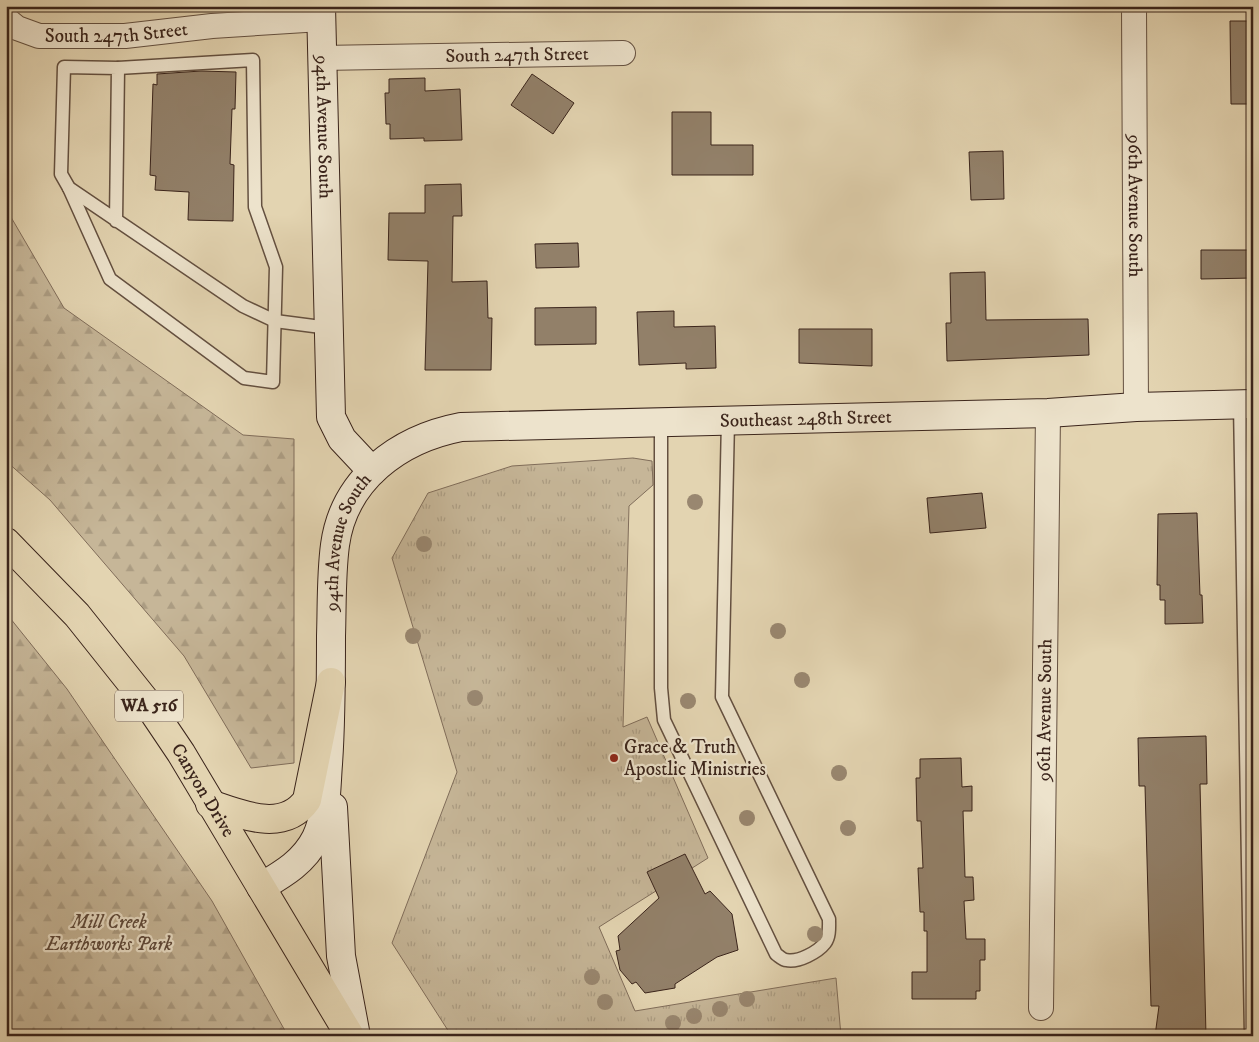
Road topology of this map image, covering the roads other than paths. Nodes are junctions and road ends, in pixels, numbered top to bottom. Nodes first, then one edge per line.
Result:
1 (1134, 6) edge
2 (321, 13) edge
3 (6, 19) edge
4 (623, 53) dead end
5 (322, 58) junction
6 (118, 68) junction
7 (68, 188) junction
8 (116, 221) junction
9 (275, 321) junction
10 (329, 328) junction
11 (1246, 404) edge
12 (1136, 407) junction
13 (1048, 413) junction
14 (728, 420) junction
15 (661, 422) junction
16 (372, 471) junction
17 (6, 542) edge
18 (331, 682) junction
19 (330, 732) junction
20 (1250, 748) edge
21 (210, 804) junction
22 (261, 887) junction
23 (1041, 1008) dead end
24 (350, 1036) edge
25 (356, 1036) edge
26 (1251, 1036) edge

1 - 12 street, 96th Avenue South
2 - 3 street, South 247th Street
2 - 5 street, 94th Avenue South
4 - 5 street, South 247th Street
5 - 10 street, 94th Avenue South
6 - 7 lane
6 - 8 lane
6 - 9 lane
7 - 8 lane
7 - 9 lane
8 - 9 lane
9 - 10 lane
10 - 16 street, 94th Avenue South
11 - 12 street, Southeast 248th Street
11 - 20 lane
12 - 13 street, Southeast 248th Street
13 - 14 street, Southeast 248th Street
13 - 23 street, 96th Avenue South
14 - 15 street, Southeast 248th Street
14 - 15 lane
15 - 16 street, Southeast 248th Street
16 - 18 street, 94th Avenue South
17 - 21 main road, Canyon Drive / WA 516
18 - 19 street, 94th Avenue South
18 - 21 main road
19 - 22 street, 94th Avenue South
19 - 25 street
20 - 26 lane
21 - 22 main road, Canyon Drive / WA 516
22 - 24 main road, Canyon Drive / WA 516

